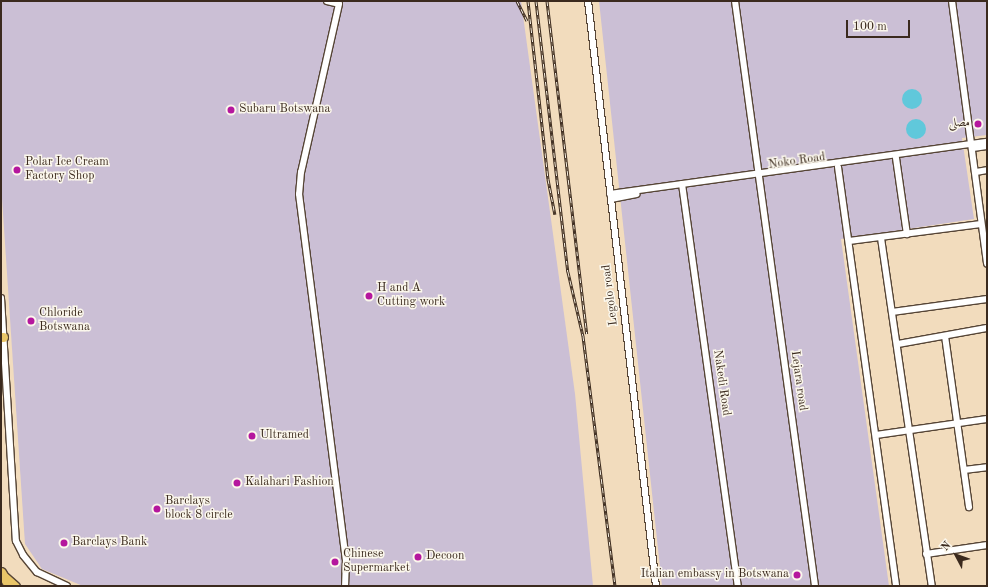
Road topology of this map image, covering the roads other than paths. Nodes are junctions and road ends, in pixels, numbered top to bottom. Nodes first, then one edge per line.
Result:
1 (327, 1) edge
2 (588, 1) edge
3 (735, 1) edge
4 (952, 1) edge
5 (987, 142) edge
6 (973, 146) junction
7 (987, 146) edge
8 (896, 158) junction
9 (838, 167) junction
10 (987, 170) edge
11 (976, 172) junction
12 (759, 176) junction
13 (682, 185) junction
14 (610, 197) junction
15 (981, 224) junction
16 (907, 234) junction
17 (881, 238) junction
18 (849, 241) junction
19 (987, 264) edge
20 (1, 298) edge
21 (987, 299) edge
22 (892, 312) junction
23 (987, 328) edge
24 (945, 336) junction
25 (2, 337) edge
26 (898, 344) junction
27 (987, 419) edge
28 (958, 423) junction
29 (908, 431) junction
30 (876, 435) junction
31 (987, 467) edge
32 (964, 470) junction
33 (969, 507) dead end
34 (987, 545) edge
35 (926, 554) junction
36 (2, 573) edge
37 (9, 586) edge
38 (16, 586) edge
39 (67, 586) edge
40 (345, 586) edge
41 (656, 586) edge
42 (738, 586) edge
43 (815, 586) edge
44 (896, 586) edge
45 (932, 586) edge

1 - 40 street
2 - 14 street, Legolo road
3 - 12 street, Lejara road
4 - 6 street
5 - 6 street
6 - 7 street, Noko Road
6 - 8 street, Noko Road
6 - 11 street
6 - 12 street
8 - 9 street, Noko Road
8 - 16 street
9 - 12 street, Noko Road
9 - 18 street
10 - 11 street
11 - 15 street
12 - 13 street, Noko Road
12 - 43 street, Lejara road
13 - 14 street, Noko Road
13 - 42 street, Nakedi Road
14 - 41 street, Legolo road
15 - 16 street
15 - 19 street
16 - 17 street
17 - 18 street
17 - 22 street
18 - 30 street
20 - 25 street
21 - 22 street
22 - 26 street
23 - 24 street
24 - 26 street
24 - 28 street
25 - 39 street
26 - 29 street
27 - 28 street
28 - 29 street
28 - 32 street
29 - 30 street
29 - 35 street
30 - 44 street
31 - 32 street
32 - 33 street
34 - 35 street
35 - 45 street
36 - 37 highway
36 - 38 main road

